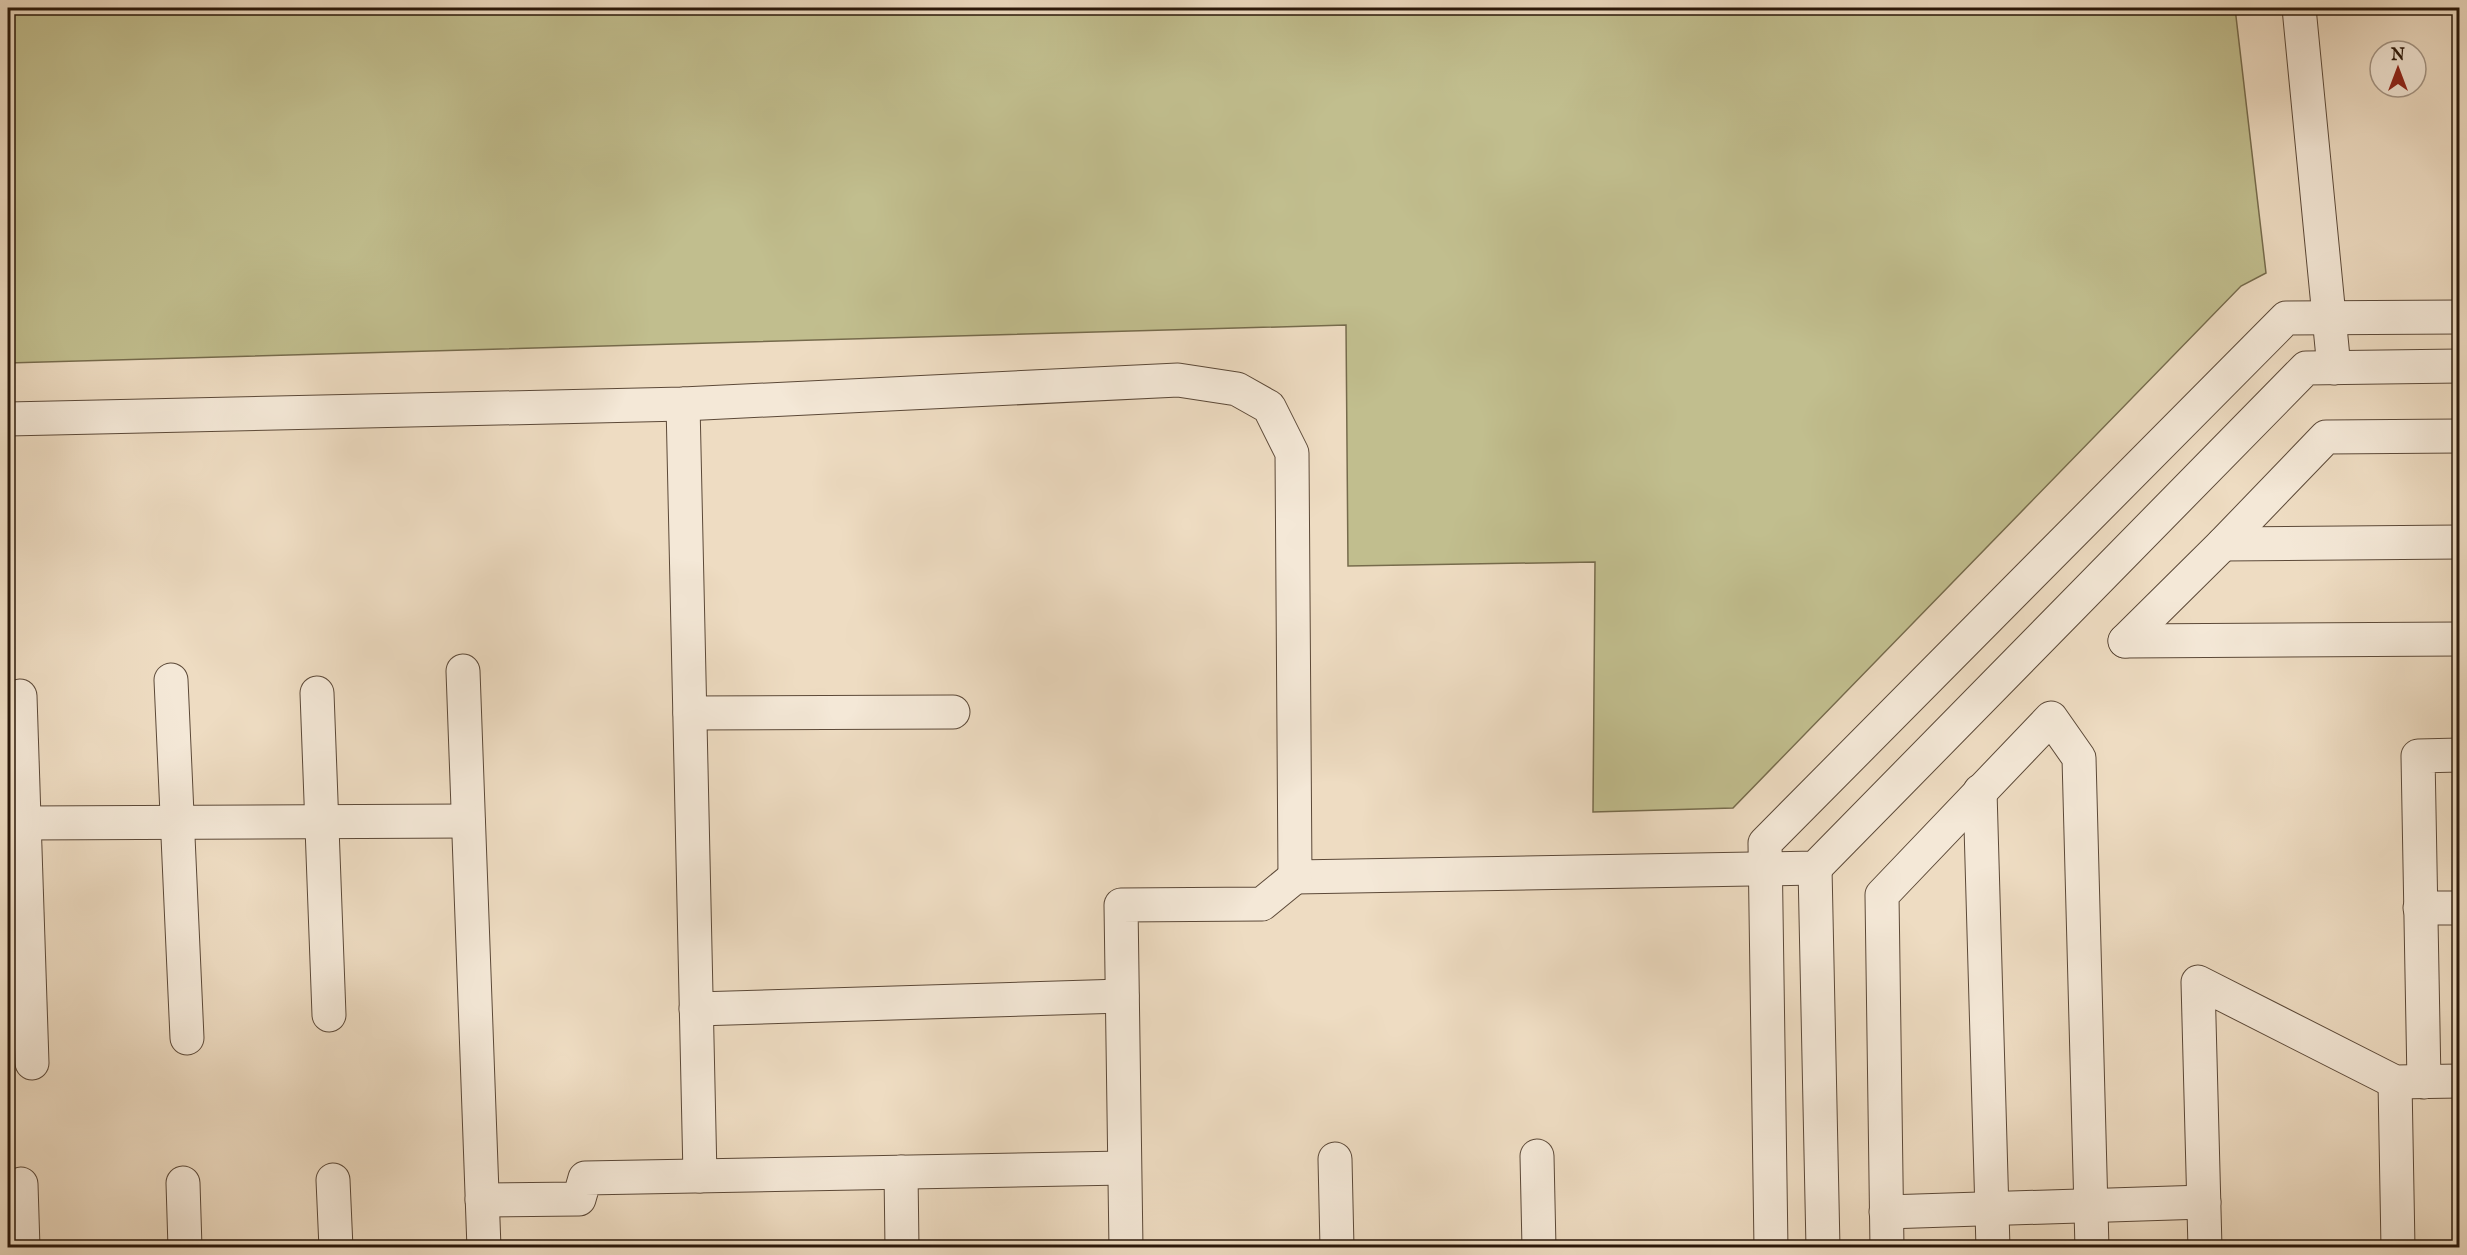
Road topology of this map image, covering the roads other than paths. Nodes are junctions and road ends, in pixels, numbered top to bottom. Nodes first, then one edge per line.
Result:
1 (2299, 8) edge
2 (2460, 317) edge
3 (2329, 318) junction
4 (2460, 366) edge
5 (2334, 368) junction
6 (683, 404) junction
7 (8, 419) edge
8 (2460, 436) edge
9 (2460, 542) edge
10 (2223, 544) junction
11 (2460, 639) edge
12 (463, 671) dead end
13 (171, 680) dead end
14 (317, 693) dead end
15 (20, 696) dead end
16 (953, 712) dead end
17 (690, 713) junction
18 (2460, 755) edge
19 (1980, 791) junction
20 (322, 821) junction
21 (468, 821) junction
22 (178, 822) junction
23 (24, 823) junction
24 (1815, 868) junction
25 (1766, 869) junction
26 (17, 874) edge
27 (1295, 877) junction
28 (2420, 908) junction
29 (2460, 908) edge
30 (1122, 996) junction
31 (696, 1009) junction
32 (329, 1015) dead end
33 (187, 1038) dead end
34 (32, 1063) dead end
35 (2460, 1081) edge
36 (2409, 1082) junction
37 (1537, 1156) dead end
38 (1335, 1159) dead end
39 (1125, 1168) junction
40 (901, 1172) junction
41 (700, 1176) junction
42 (333, 1180) dead end
43 (183, 1183) dead end
44 (21, 1184) dead end
45 (482, 1200) junction
46 (2204, 1202) junction
47 (2091, 1205) junction
48 (1992, 1208) junction
49 (1886, 1212) junction
50 (23, 1248) edge
51 (185, 1248) edge
52 (336, 1248) edge
53 (484, 1248) edge
54 (902, 1248) edge
55 (1126, 1248) edge
56 (1337, 1248) edge
57 (1539, 1248) edge
58 (1771, 1248) edge
59 (1823, 1248) edge
60 (1887, 1248) edge
61 (1993, 1248) edge
62 (2092, 1248) edge
63 (2205, 1248) edge
64 (2398, 1248) edge

1 - 3 street
2 - 3 street
3 - 5 street
3 - 25 street
4 - 5 street
5 - 24 street
6 - 7 street
6 - 17 street
6 - 27 street
8 - 10 street
9 - 10 street
10 - 11 street
12 - 21 street
13 - 22 street
14 - 20 street
15 - 23 street
16 - 17 street
17 - 31 street
18 - 28 street
19 - 47 street
19 - 48 street
19 - 49 street
20 - 21 street
20 - 22 street
20 - 32 street
21 - 45 street
22 - 23 street
22 - 33 street
23 - 26 street
24 - 25 street
24 - 59 street
25 - 27 street
25 - 58 street
26 - 34 street
27 - 30 street
28 - 29 street
28 - 36 street
30 - 31 street
30 - 39 street
31 - 41 street
35 - 36 street
36 - 46 street
36 - 64 street
37 - 57 street
38 - 56 street
39 - 40 street
39 - 55 street
40 - 41 street
40 - 54 street
41 - 45 street
42 - 52 street
43 - 51 street
44 - 50 street
45 - 53 street
46 - 47 street
46 - 63 street
47 - 48 street
47 - 62 street
48 - 49 street
48 - 61 street
49 - 60 street

